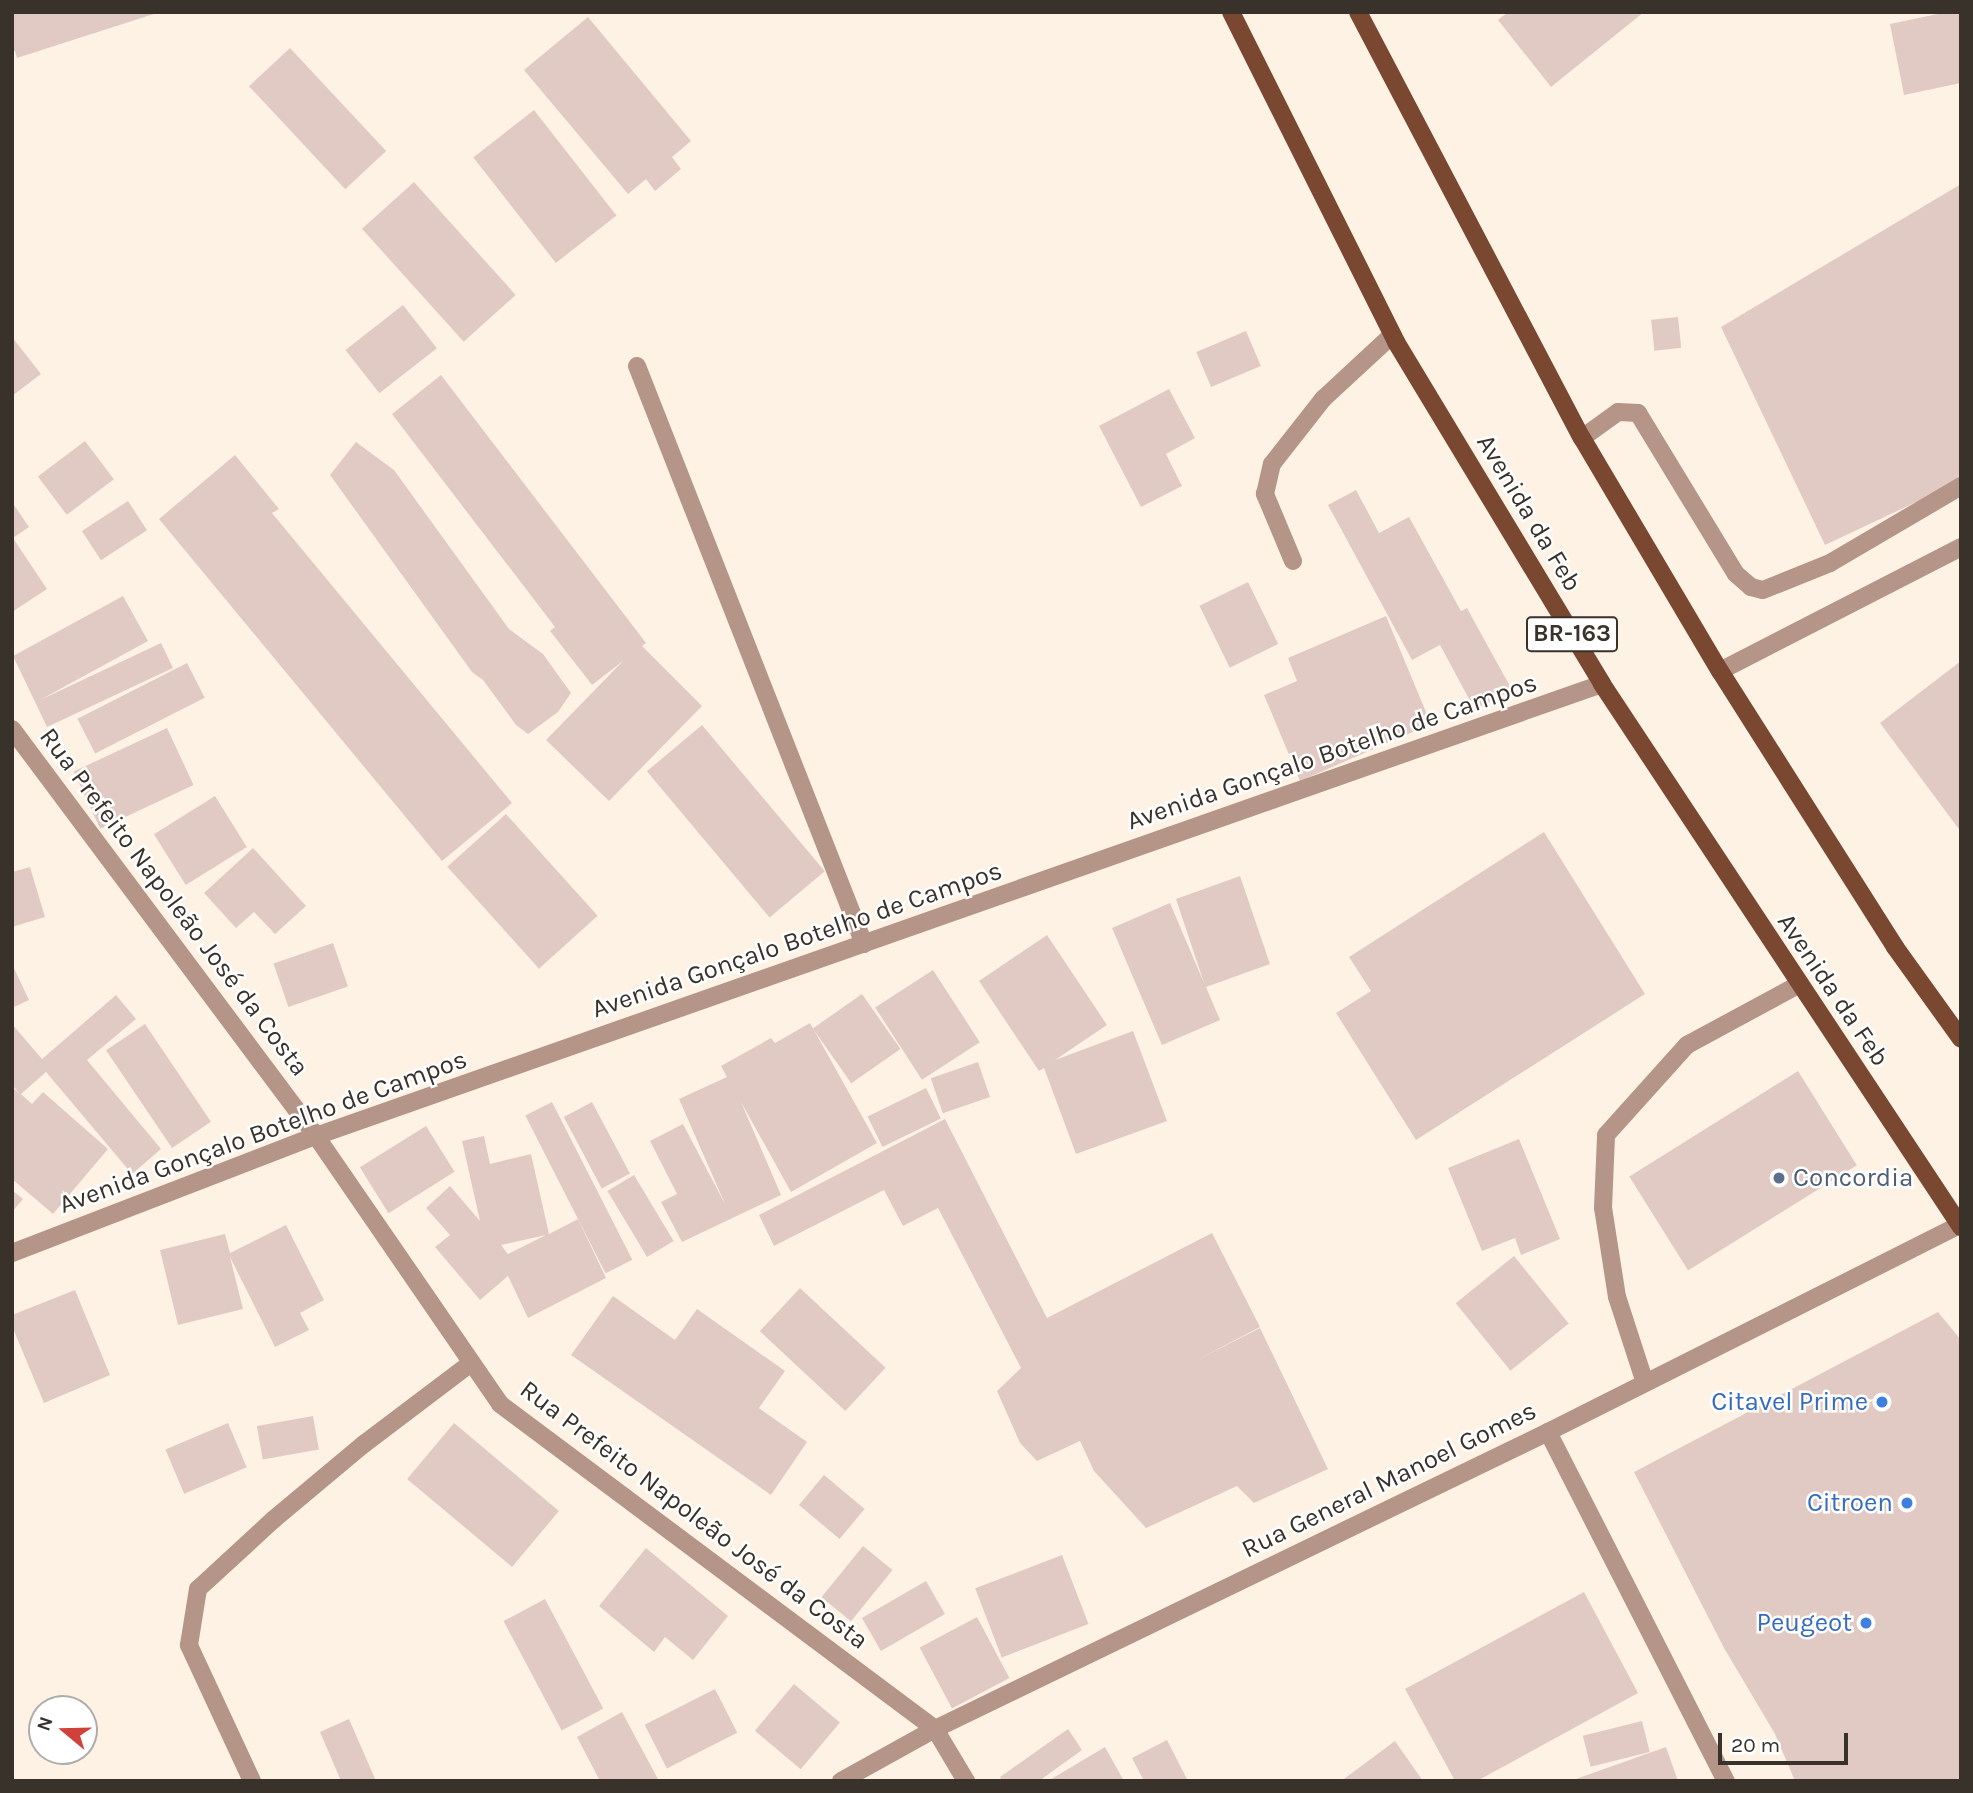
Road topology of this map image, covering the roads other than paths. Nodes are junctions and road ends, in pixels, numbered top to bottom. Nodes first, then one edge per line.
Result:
1 (1231, 12) edge
2 (1358, 12) edge
3 (1392, 335) junction
4 (637, 366) dead end
5 (1582, 438) junction
6 (1961, 485) edge
7 (1961, 547) edge
8 (1293, 561) dead end
9 (1720, 671) junction
10 (1602, 684) junction
11 (12, 729) edge
12 (864, 944) junction
13 (1798, 985) junction
14 (1961, 1039) edge
15 (316, 1136) junction
16 (1960, 1226) edge
17 (12, 1253) edge
18 (471, 1363) junction
19 (1645, 1383) junction
20 (1548, 1432) junction
21 (935, 1729) junction
22 (252, 1781) edge
23 (841, 1781) edge
24 (966, 1781) edge
25 (1726, 1781) edge

1 - 3 main road, Avenida da Feb / BR-163
2 - 5 main road
3 - 8 street
3 - 10 main road, Avenida da Feb / BR-163
4 - 12 street
5 - 6 street
5 - 9 main road
7 - 9 street
9 - 14 main road
10 - 12 street, Avenida Gonçalo Botelho de Campos
10 - 13 main road, Avenida da Feb / BR-163
11 - 15 street, Rua Prefeito Napoleão José da Costa
12 - 15 street, Avenida Gonçalo Botelho de Campos
13 - 16 main road, Avenida da Feb / BR-163
13 - 19 street
15 - 17 street, Avenida Gonçalo Botelho de Campos
15 - 18 street, Rua Prefeito Napoleão José da Costa
16 - 19 street, Rua General Manoel Gomes
18 - 21 street, Rua Prefeito Napoleão José da Costa
18 - 22 street
19 - 20 street, Rua General Manoel Gomes
20 - 21 street, Rua General Manoel Gomes
20 - 25 street
21 - 23 street, Rua General Manoel Gomes
21 - 24 street, Rua Prefeito Napoleão José da Costa

